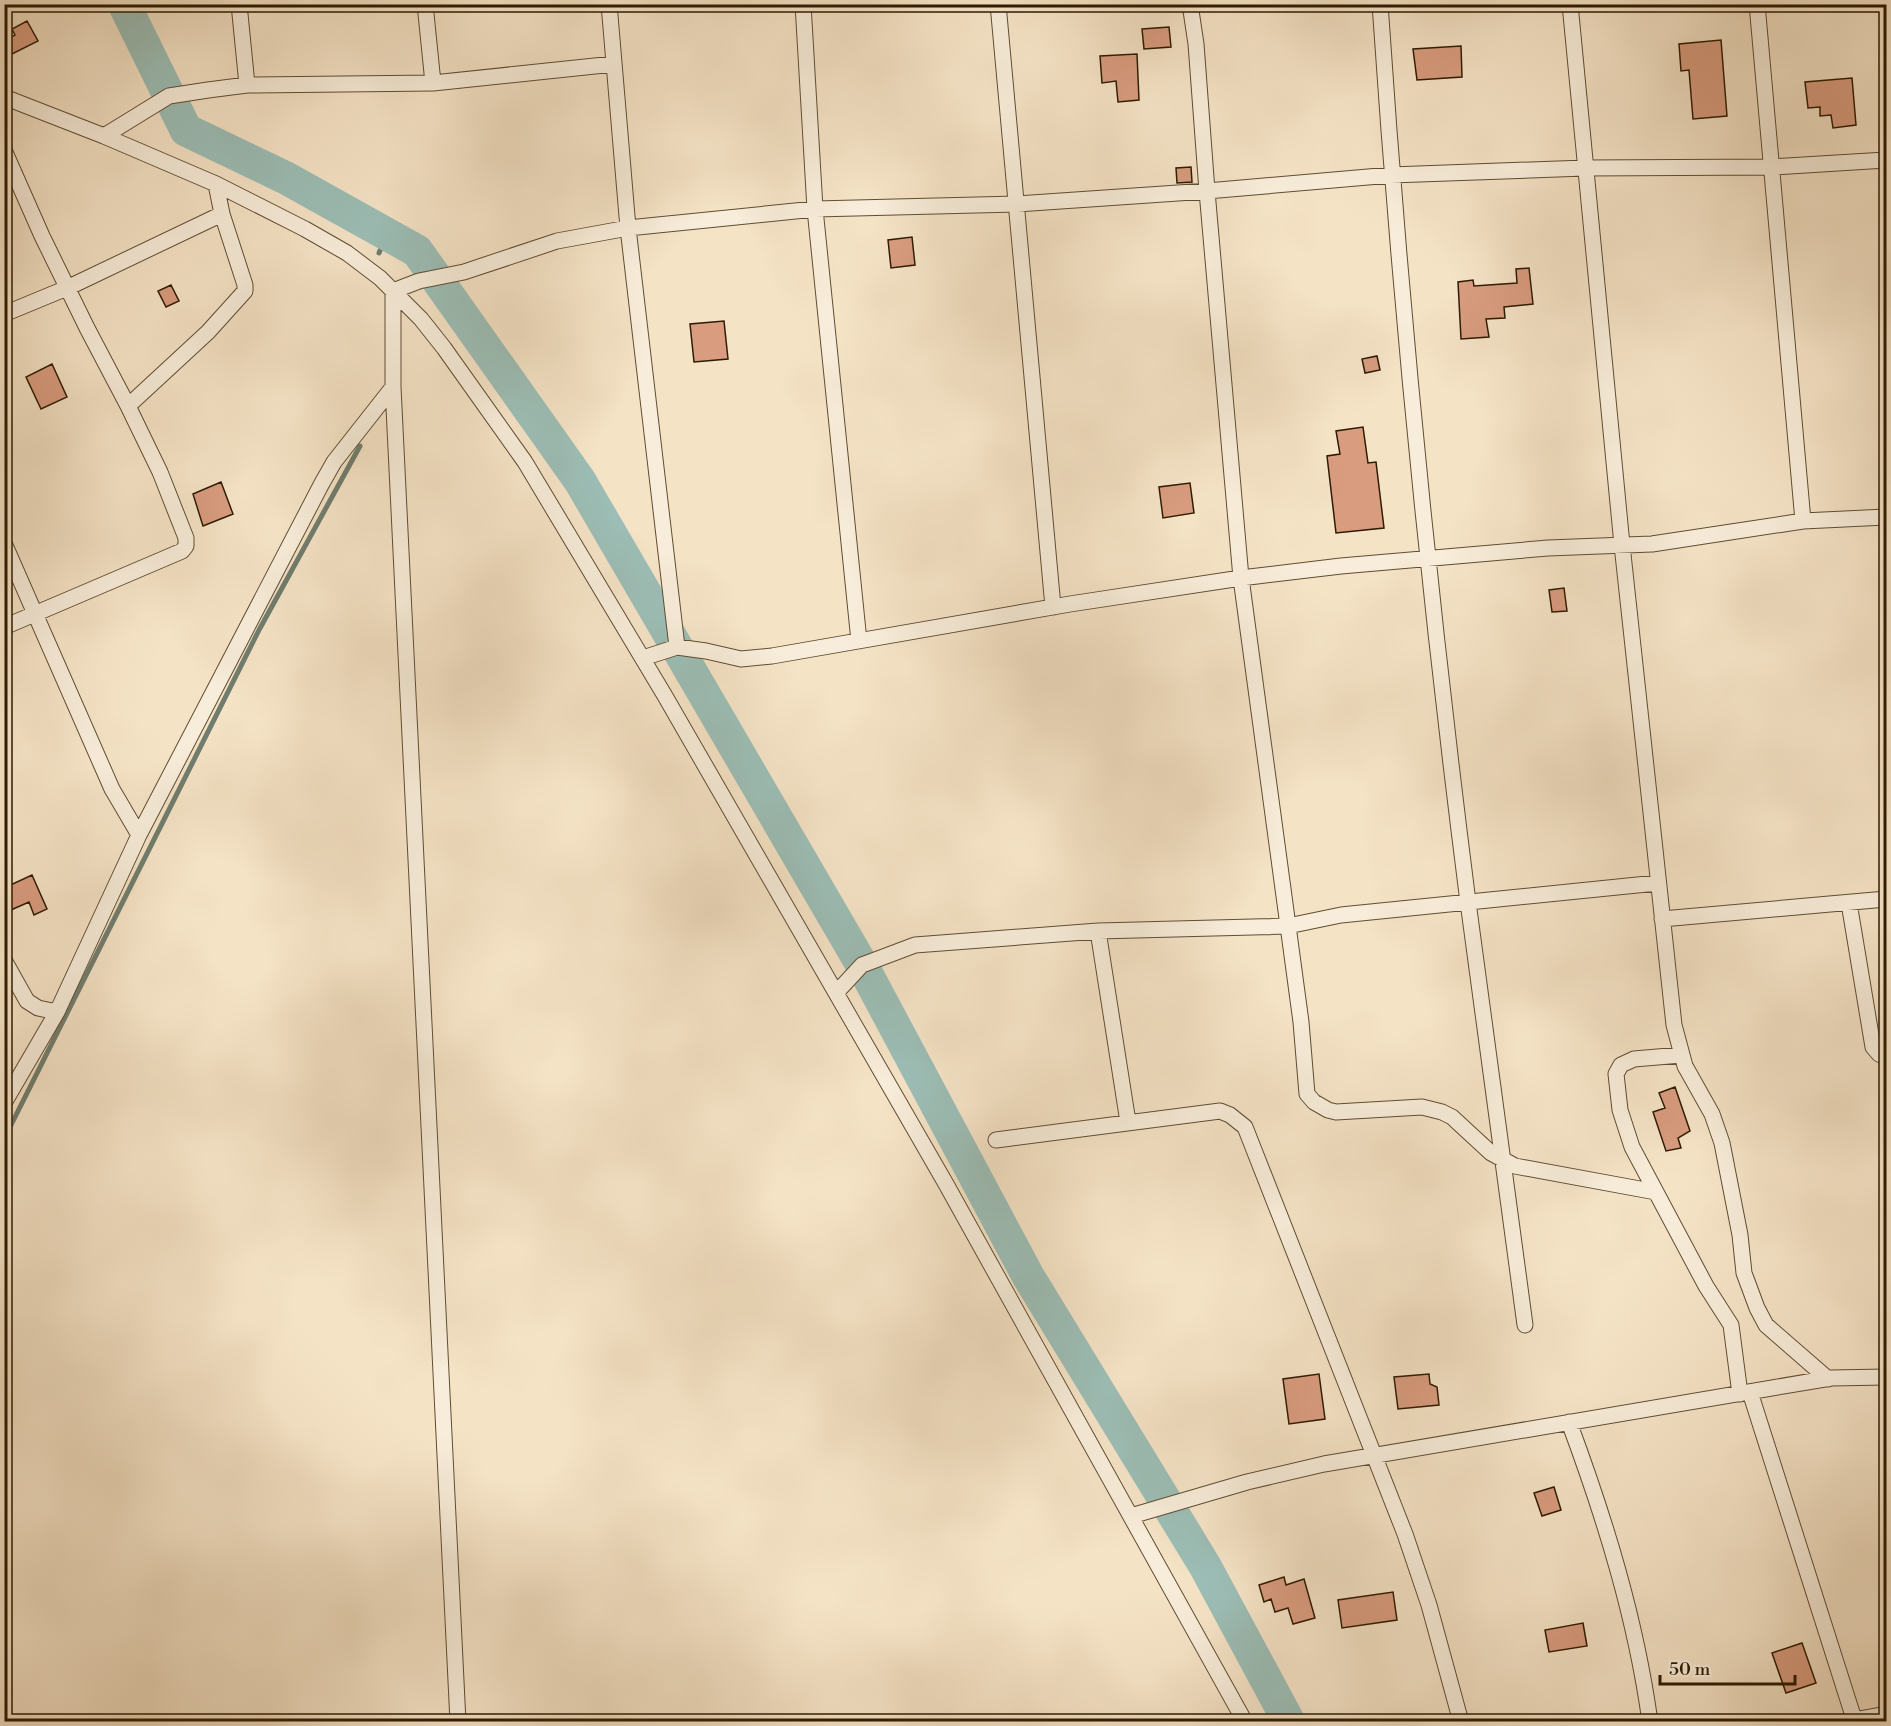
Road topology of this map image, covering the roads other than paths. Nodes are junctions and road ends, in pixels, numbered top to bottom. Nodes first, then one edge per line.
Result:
1 (239, 4) edge
2 (425, 4) edge
3 (609, 4) edge
4 (803, 4) edge
5 (998, 4) edge
6 (1190, 4) edge
7 (1380, 4) edge
8 (1570, 4) edge
9 (1757, 4) edge
10 (614, 64) junction
11 (432, 83) junction
12 (247, 85) junction
13 (4, 97) edge
14 (104, 136) junction
15 (4, 150) edge
16 (1887, 160) edge
17 (1772, 167) junction
18 (1585, 168) junction
19 (1391, 175) junction
20 (216, 184) junction
21 (1207, 191) junction
22 (1017, 204) junction
23 (815, 209) junction
24 (222, 214) junction
25 (628, 228) junction
26 (67, 288) junction
27 (393, 291) junction
28 (4, 314) edge
29 (393, 387) junction
30 (128, 406) junction
31 (1887, 517) edge
32 (1803, 521) junction
33 (4, 543) edge
34 (1622, 545) junction
35 (1429, 558) junction
36 (1241, 578) junction
37 (1053, 607) junction
38 (35, 613) junction
39 (4, 627) edge
40 (859, 641) junction
41 (677, 647) junction
42 (643, 658) junction
43 (139, 835) junction
44 (1657, 883) junction
45 (1887, 899) edge
46 (1468, 902) junction
47 (1849, 903) junction
48 (1662, 919) junction
49 (1288, 926) junction
50 (1098, 931) junction
51 (4, 960) edge
52 (836, 993) junction
53 (57, 1012) junction
54 (1681, 1055) junction
55 (1887, 1057) edge
56 (4, 1103) edge
57 (1128, 1122) junction
58 (996, 1140) dead end
59 (1504, 1160) junction
60 (1656, 1192) junction
61 (1525, 1325) dead end
62 (1887, 1377) edge
63 (1828, 1378) junction
64 (1745, 1393) junction
65 (1569, 1422) junction
66 (1373, 1455) junction
67 (1131, 1516) junction
68 (1887, 1714) edge
69 (1851, 1721) edge
70 (458, 1722) edge
71 (1245, 1722) edge
72 (1461, 1722) edge
73 (1650, 1722) edge

1 - 12 street
2 - 11 street
3 - 10 street
4 - 23 street
5 - 22 street
6 - 21 street
7 - 19 street
8 - 18 street
9 - 17 street
10 - 11 street
10 - 25 street
11 - 12 street
12 - 14 street
13 - 14 street
14 - 20 street
15 - 26 street
16 - 17 street
17 - 18 street
17 - 32 street
18 - 19 street
18 - 34 street
19 - 21 street
19 - 35 street
20 - 24 street
20 - 27 street
21 - 22 street
21 - 36 street
22 - 23 street
22 - 37 street
23 - 25 street
23 - 40 street
24 - 26 street
24 - 30 street
25 - 27 street
25 - 41 street
26 - 28 street
26 - 30 street
27 - 29 street
27 - 42 street
29 - 43 street
29 - 70 street
30 - 38 street
31 - 32 street
32 - 34 street
33 - 38 street
34 - 35 street
34 - 44 street
35 - 36 street
35 - 46 street
36 - 37 street
36 - 49 street
37 - 40 street
38 - 39 street
38 - 43 street
40 - 41 street
41 - 42 street
42 - 52 street
43 - 53 street
44 - 46 street
44 - 48 street
45 - 47 street
46 - 49 street
46 - 59 street
47 - 48 street
47 - 55 street
48 - 54 street
49 - 50 street
49 - 59 street
50 - 52 street
50 - 57 street
51 - 53 street
52 - 67 street
53 - 56 street
54 - 60 street
54 - 63 street
57 - 58 street
57 - 66 street
59 - 60 street
59 - 61 street
60 - 64 street
62 - 63 street
63 - 64 street
64 - 65 street
64 - 69 street
65 - 66 street
65 - 73 street
66 - 67 street
66 - 72 street
67 - 71 street
68 - 69 street

